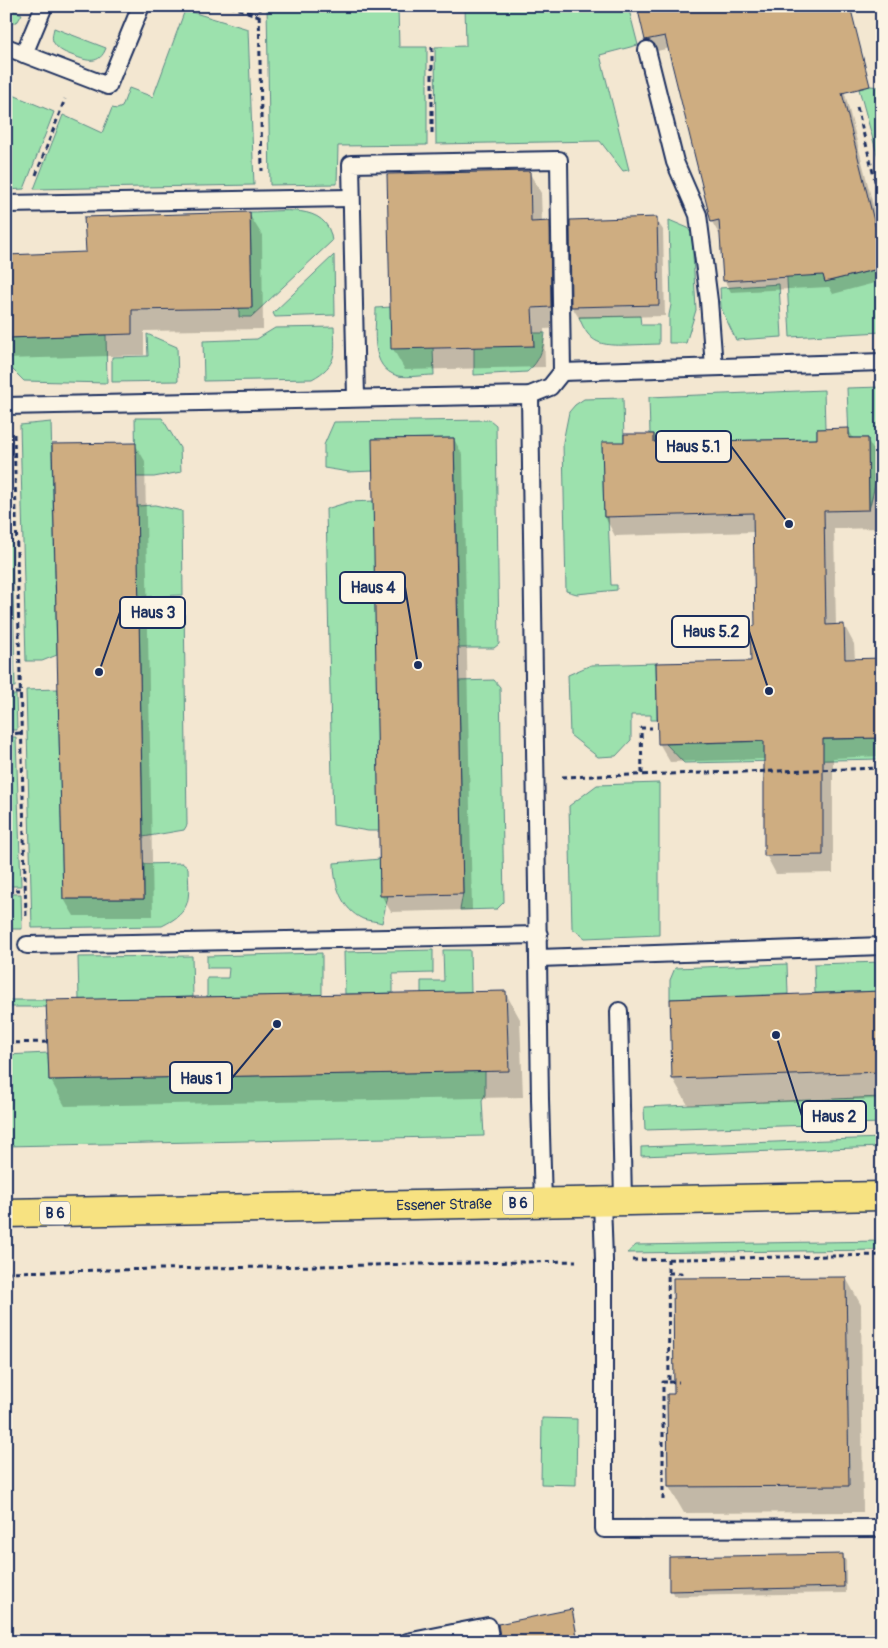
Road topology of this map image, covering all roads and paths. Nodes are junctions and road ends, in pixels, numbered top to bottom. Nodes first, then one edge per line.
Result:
1 (44, 6) edge
2 (141, 6) edge
3 (230, 6) edge
4 (258, 6) edge
5 (259, 16) junction
6 (432, 46) dead end
7 (6, 47) edge
8 (647, 50) dead end
9 (24, 54) junction
10 (75, 73) junction
11 (856, 107) dead end
12 (432, 162) junction
13 (351, 198) junction
14 (263, 199) junction
15 (25, 203) junction
16 (6, 204) edge
17 (882, 209) edge
18 (882, 362) edge
19 (714, 367) junction
20 (562, 372) junction
21 (530, 395) junction
22 (356, 398) junction
23 (10, 406) edge
24 (6, 492) edge
25 (15, 492) junction
26 (6, 693) edge
27 (20, 693) junction
28 (652, 728) dead end
29 (6, 734) edge
30 (21, 734) junction
31 (882, 768) edge
32 (642, 774) junction
33 (536, 778) junction
34 (6, 890) edge
35 (25, 890) junction
36 (539, 935) junction
37 (27, 945) joint
38 (882, 946) edge
39 (539, 958) junction
40 (619, 1011) dead end
41 (48, 1042) dead end
42 (6, 1043) edge
43 (882, 1196) edge
44 (612, 1201) junction
45 (543, 1203) junction
46 (6, 1214) edge
47 (882, 1255) edge
48 (668, 1259) junction
49 (604, 1260) junction
50 (6, 1272) edge
51 (668, 1273) junction
52 (681, 1278) dead end
53 (669, 1382) junction
54 (679, 1382) dead end
55 (663, 1508) dead end
56 (882, 1528) edge
57 (407, 1642) edge
58 (491, 1642) edge

1 - 9 lane
2 - 10 lane
3 - 5 path
4 - 5 path
5 - 14 path
6 - 12 path
7 - 9 lane
8 - 19 lane
9 - 10 lane
10 - 15 path
11 - 17 path
12 - 13 lane
12 - 20 lane
13 - 14 lane
13 - 22 lane
14 - 15 lane
15 - 16 lane
18 - 19 lane
19 - 20 lane
20 - 21 lane
21 - 22 lane
21 - 33 lane
22 - 23 lane
23 - 25 path
24 - 25 path
25 - 27 path
26 - 27 path
27 - 30 path
28 - 32 path
29 - 30 path
30 - 35 path
31 - 32 path
32 - 33 path
33 - 36 lane
34 - 35 path
35 - 37 path
36 - 37 lane
36 - 39 lane
38 - 39 lane
39 - 45 lane
40 - 44 lane
41 - 42 path
43 - 44 main road, Essener Straße / B 6
44 - 45 main road, Essener Straße / B 6
44 - 49 lane
45 - 46 main road, Essener Straße / B 6
47 - 48 path
48 - 49 path
48 - 51 path
49 - 50 path
49 - 56 lane
51 - 52 path
51 - 53 path
53 - 54 path
53 - 55 path
57 - 58 lane

